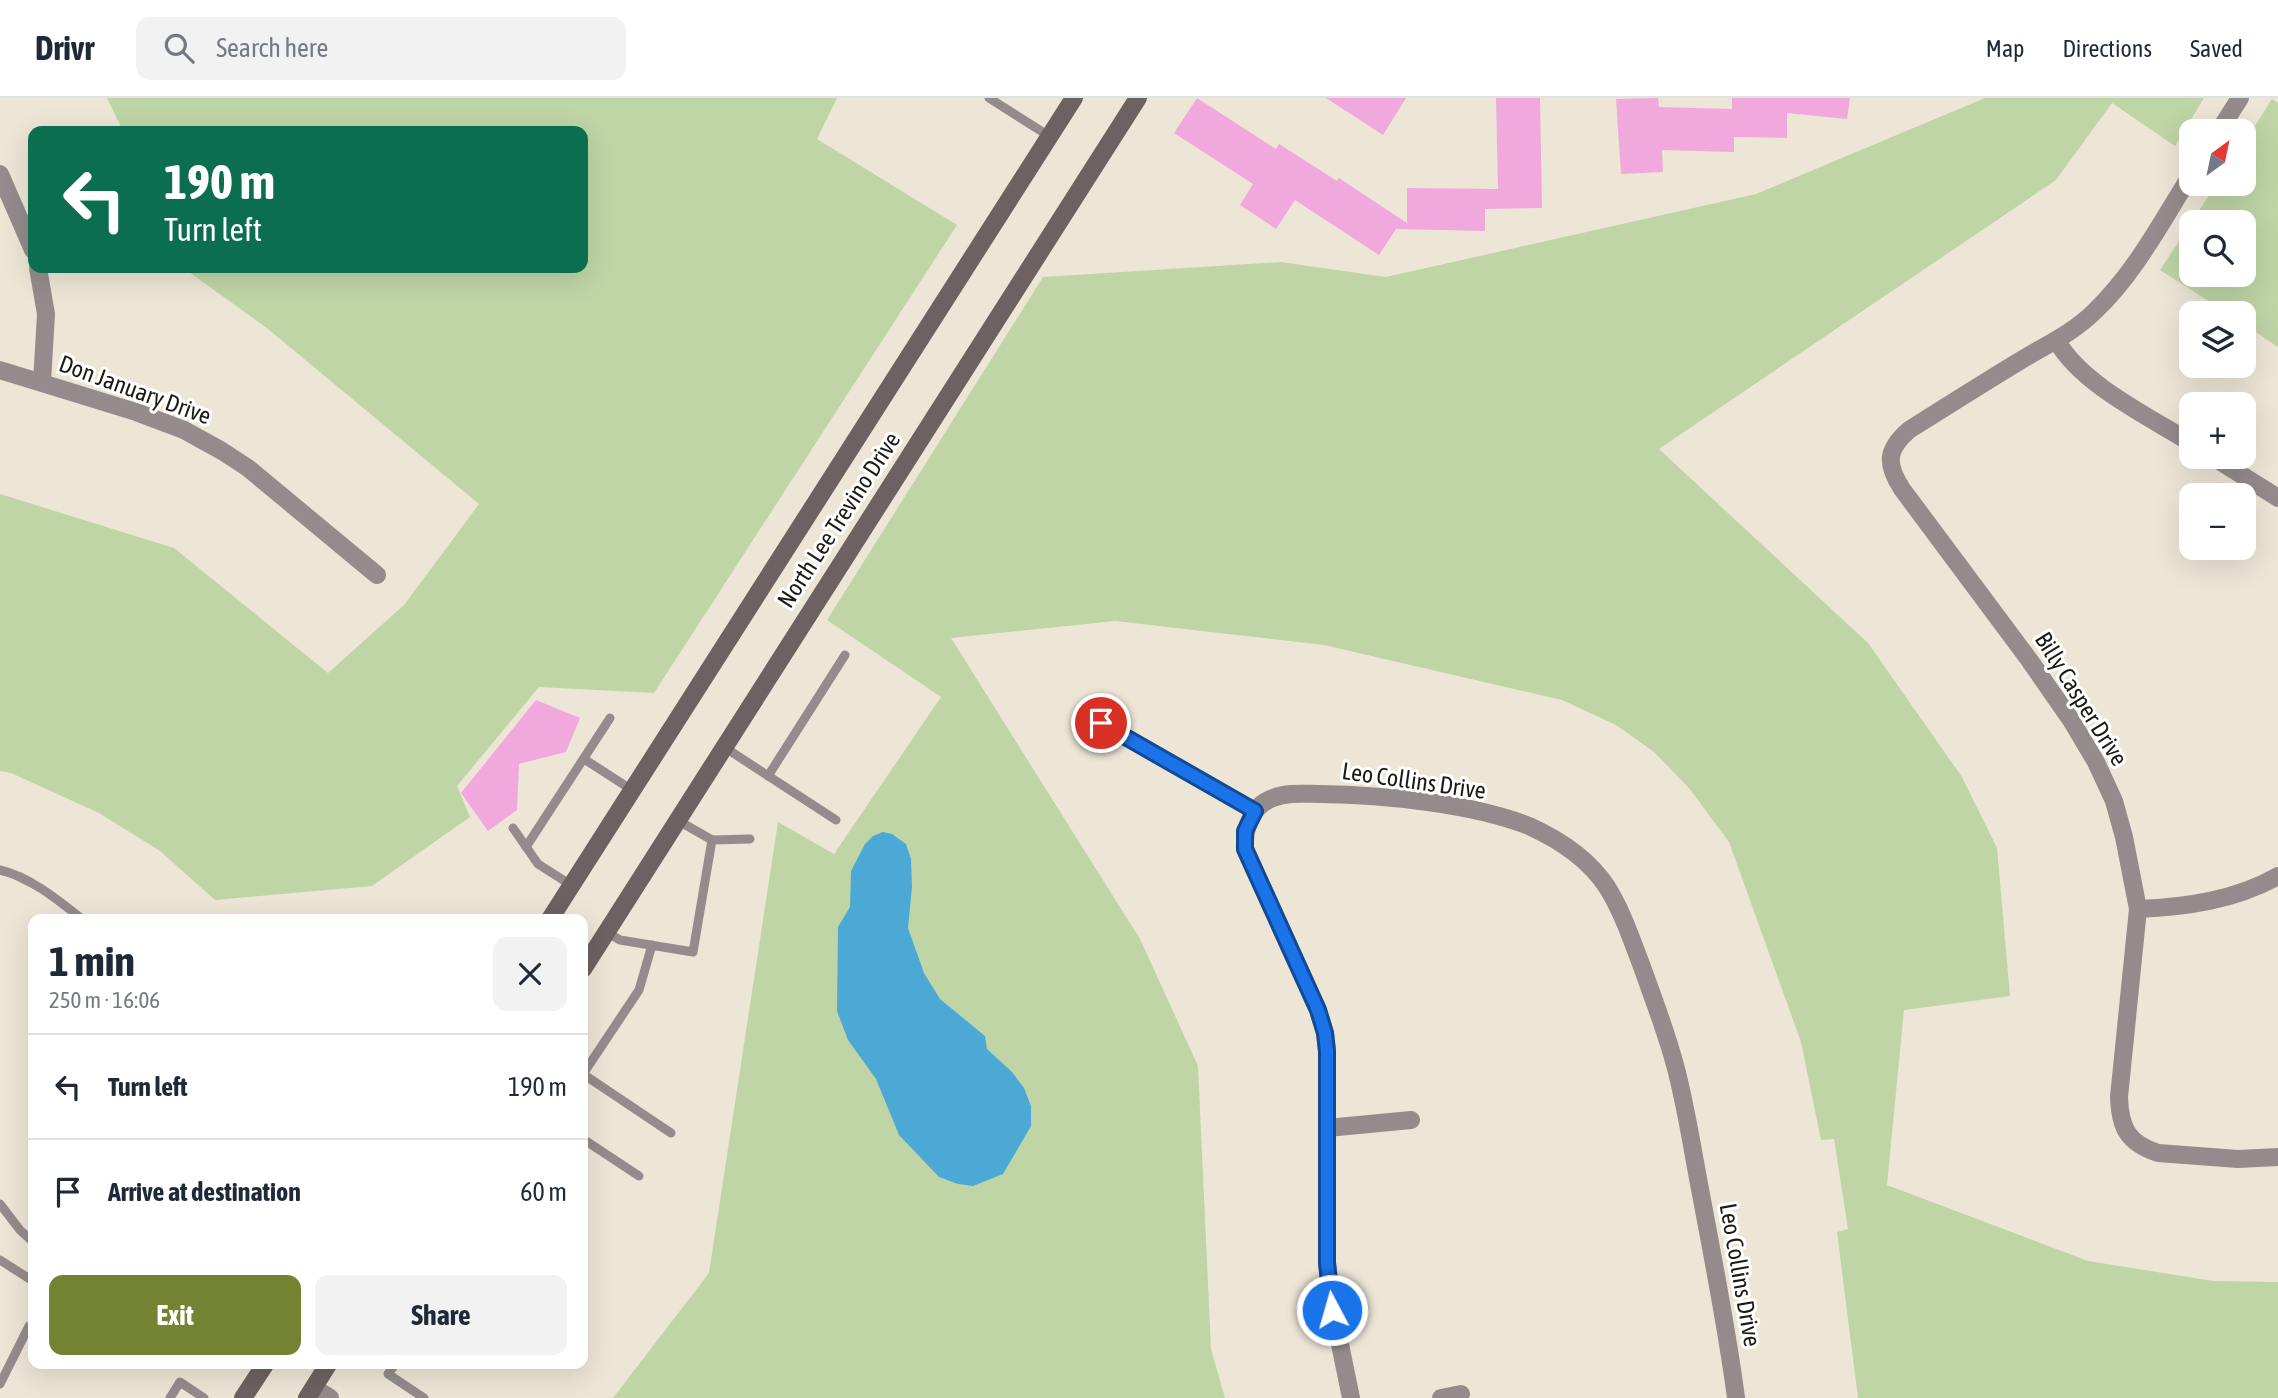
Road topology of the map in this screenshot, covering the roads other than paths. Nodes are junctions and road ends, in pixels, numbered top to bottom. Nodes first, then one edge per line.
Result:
1 (989, 98) edge
2 (1074, 98) edge
3 (1138, 98) edge
4 (2240, 98) edge
5 (1001, 101) edge
6 (2227, 119) edge
7 (1049, 136) junction
8 (0, 174) edge
9 (2179, 194) edge
10 (28, 238) edge
11 (39, 273) edge
12 (2057, 341) junction
13 (0, 370) edge
14 (42, 382) junction
15 (2179, 435) edge
16 (2232, 469) edge
17 (2278, 498) edge
18 (377, 575) dead end
19 (845, 655) dead end
20 (1079, 710) dead end
21 (610, 718) dead end
22 (724, 747) junction
23 (584, 759) junction
24 (768, 776) junction
25 (632, 790) junction
26 (1255, 811) junction
27 (677, 820) junction
28 (836, 820) dead end
29 (513, 828) dead end
30 (750, 839) dead end
31 (712, 840) junction
32 (526, 847) junction
33 (0, 870) edge
34 (2278, 876) edge
35 (571, 885) junction
36 (2138, 909) junction
37 (75, 914) edge
38 (553, 914) edge
39 (606, 932) junction
40 (652, 946) junction
41 (588, 961) edge
42 (588, 1066) edge
43 (588, 1077) edge
44 (1412, 1120) dead end
45 (1327, 1128) junction
46 (671, 1133) dead end
47 (588, 1142) edge
48 (2278, 1157) edge
49 (639, 1176) dead end
50 (0, 1204) edge
51 (28, 1237) edge
52 (0, 1260) edge
53 (28, 1278) edge
54 (28, 1328) edge
55 (262, 1369) edge
56 (326, 1369) edge
57 (392, 1369) edge
58 (0, 1384) edge
59 (311, 1393) edge
60 (1461, 1394) dead end
61 (170, 1398) edge
62 (204, 1398) edge
63 (243, 1398) edge
64 (330, 1398) edge
65 (425, 1398) edge
66 (1351, 1398) edge
67 (1441, 1398) edge
68 (1736, 1398) edge

1 - 5 lane
2 - 7 main road, North Lee Trevino Drive
3 - 22 main road, North Lee Trevino Drive
4 - 6 street
5 - 7 lane
7 - 25 main road, North Lee Trevino Drive
8 - 10 street
9 - 12 street, Billy Casper Drive
11 - 14 street
12 - 15 street
12 - 36 street, Billy Casper Drive
13 - 14 street, Don January Drive
14 - 18 street, Don January Drive
16 - 17 street
19 - 24 lane
20 - 26 lane
21 - 23 lane
22 - 24 lane
22 - 27 main road, North Lee Trevino Drive
23 - 25 lane
23 - 32 lane
24 - 28 lane
25 - 35 main road, North Lee Trevino Drive
26 - 45 street
26 - 68 street, Leo Collins Drive
27 - 31 lane
27 - 39 main road, North Lee Trevino Drive
29 - 32 lane
30 - 31 lane
31 - 40 lane
32 - 35 lane
33 - 37 lane
34 - 36 street
35 - 38 main road, North Lee Trevino Drive
36 - 48 street, Billy Casper Drive
39 - 40 lane
39 - 41 main road, North Lee Trevino Drive
40 - 42 lane
43 - 46 lane
44 - 45 street
45 - 66 street
47 - 49 lane
50 - 51 lane
52 - 53 lane
54 - 58 lane
55 - 63 main road
56 - 59 main road
57 - 65 lane
59 - 64 street
60 - 67 street
61 - 62 lane

